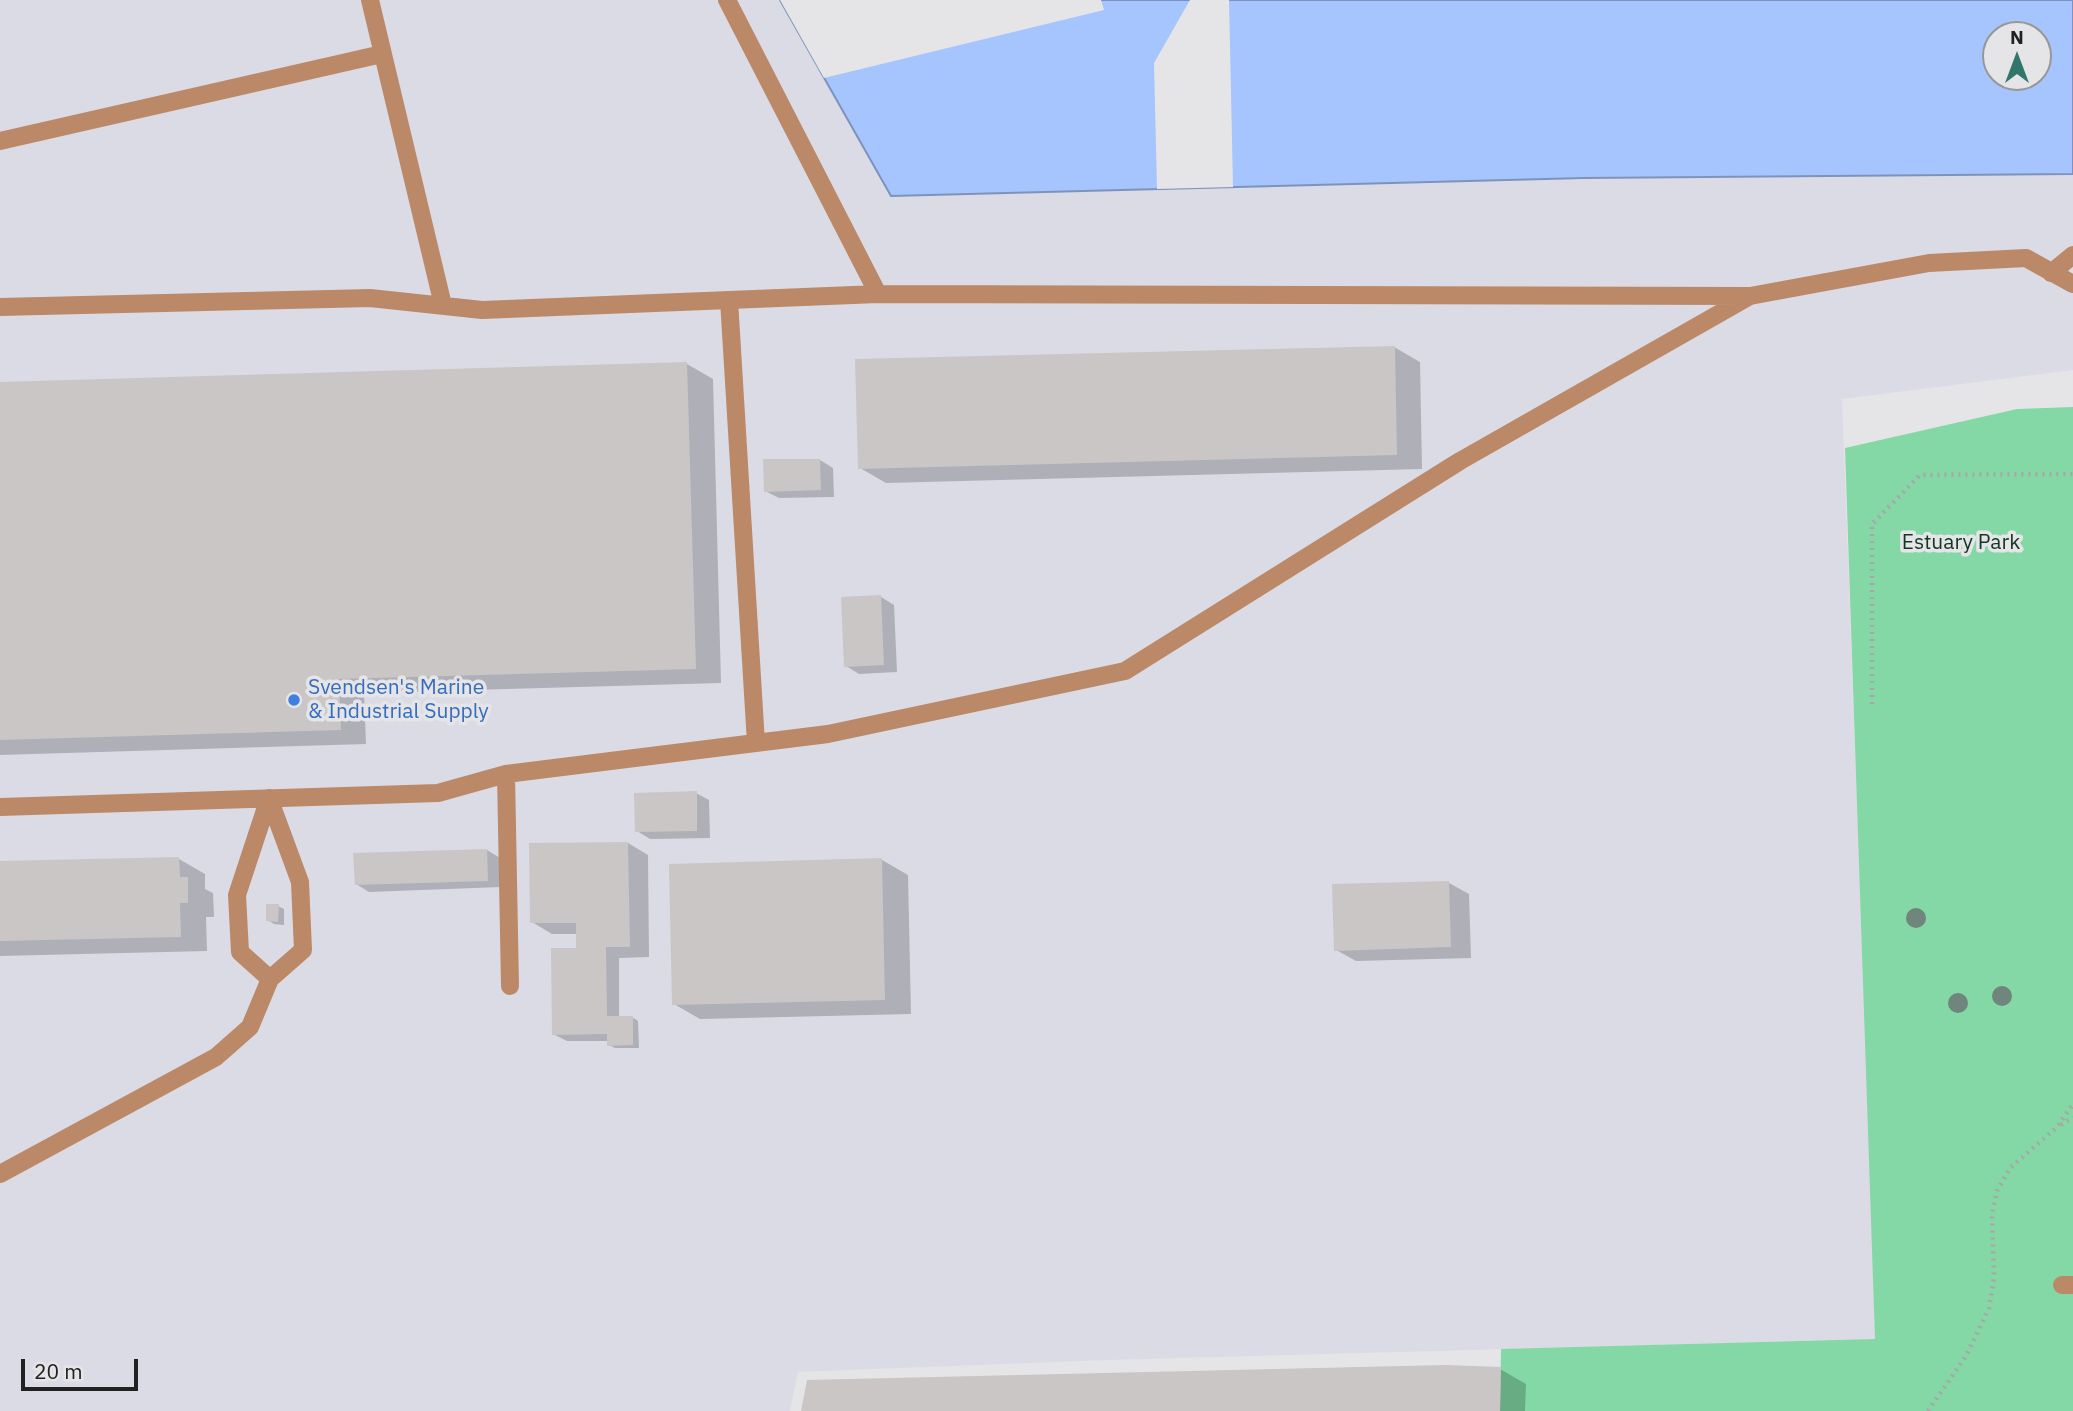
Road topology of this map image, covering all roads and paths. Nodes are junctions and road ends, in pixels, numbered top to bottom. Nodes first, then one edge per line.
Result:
1 (370, 0) edge
2 (727, 0) edge
3 (382, 54) junction
4 (0, 141) edge
5 (2073, 255) edge
6 (2051, 273) junction
7 (2073, 284) edge
8 (878, 294) junction
9 (1751, 296) junction
10 (729, 300) junction
11 (443, 305) junction
12 (0, 307) edge
13 (2073, 474) edge
14 (1872, 704) dead end
15 (756, 743) junction
16 (506, 774) junction
17 (269, 798) junction
18 (0, 807) edge
19 (270, 979) junction
20 (510, 986) dead end
21 (2073, 1104) edge
22 (2073, 1117) edge
23 (2057, 1127) junction
24 (0, 1174) edge
25 (1928, 1411) edge

1 - 3 lane
2 - 8 lane
3 - 4 lane
3 - 11 lane
5 - 6 lane
6 - 7 lane
6 - 9 lane
8 - 9 lane
8 - 10 lane
9 - 15 lane
10 - 11 lane
10 - 15 lane
11 - 12 lane
13 - 14 path
15 - 16 lane
16 - 17 lane
16 - 20 lane
17 - 18 lane
17 - 19 lane
17 - 19 lane
19 - 24 lane
21 - 23 path
22 - 23 path
23 - 25 path

